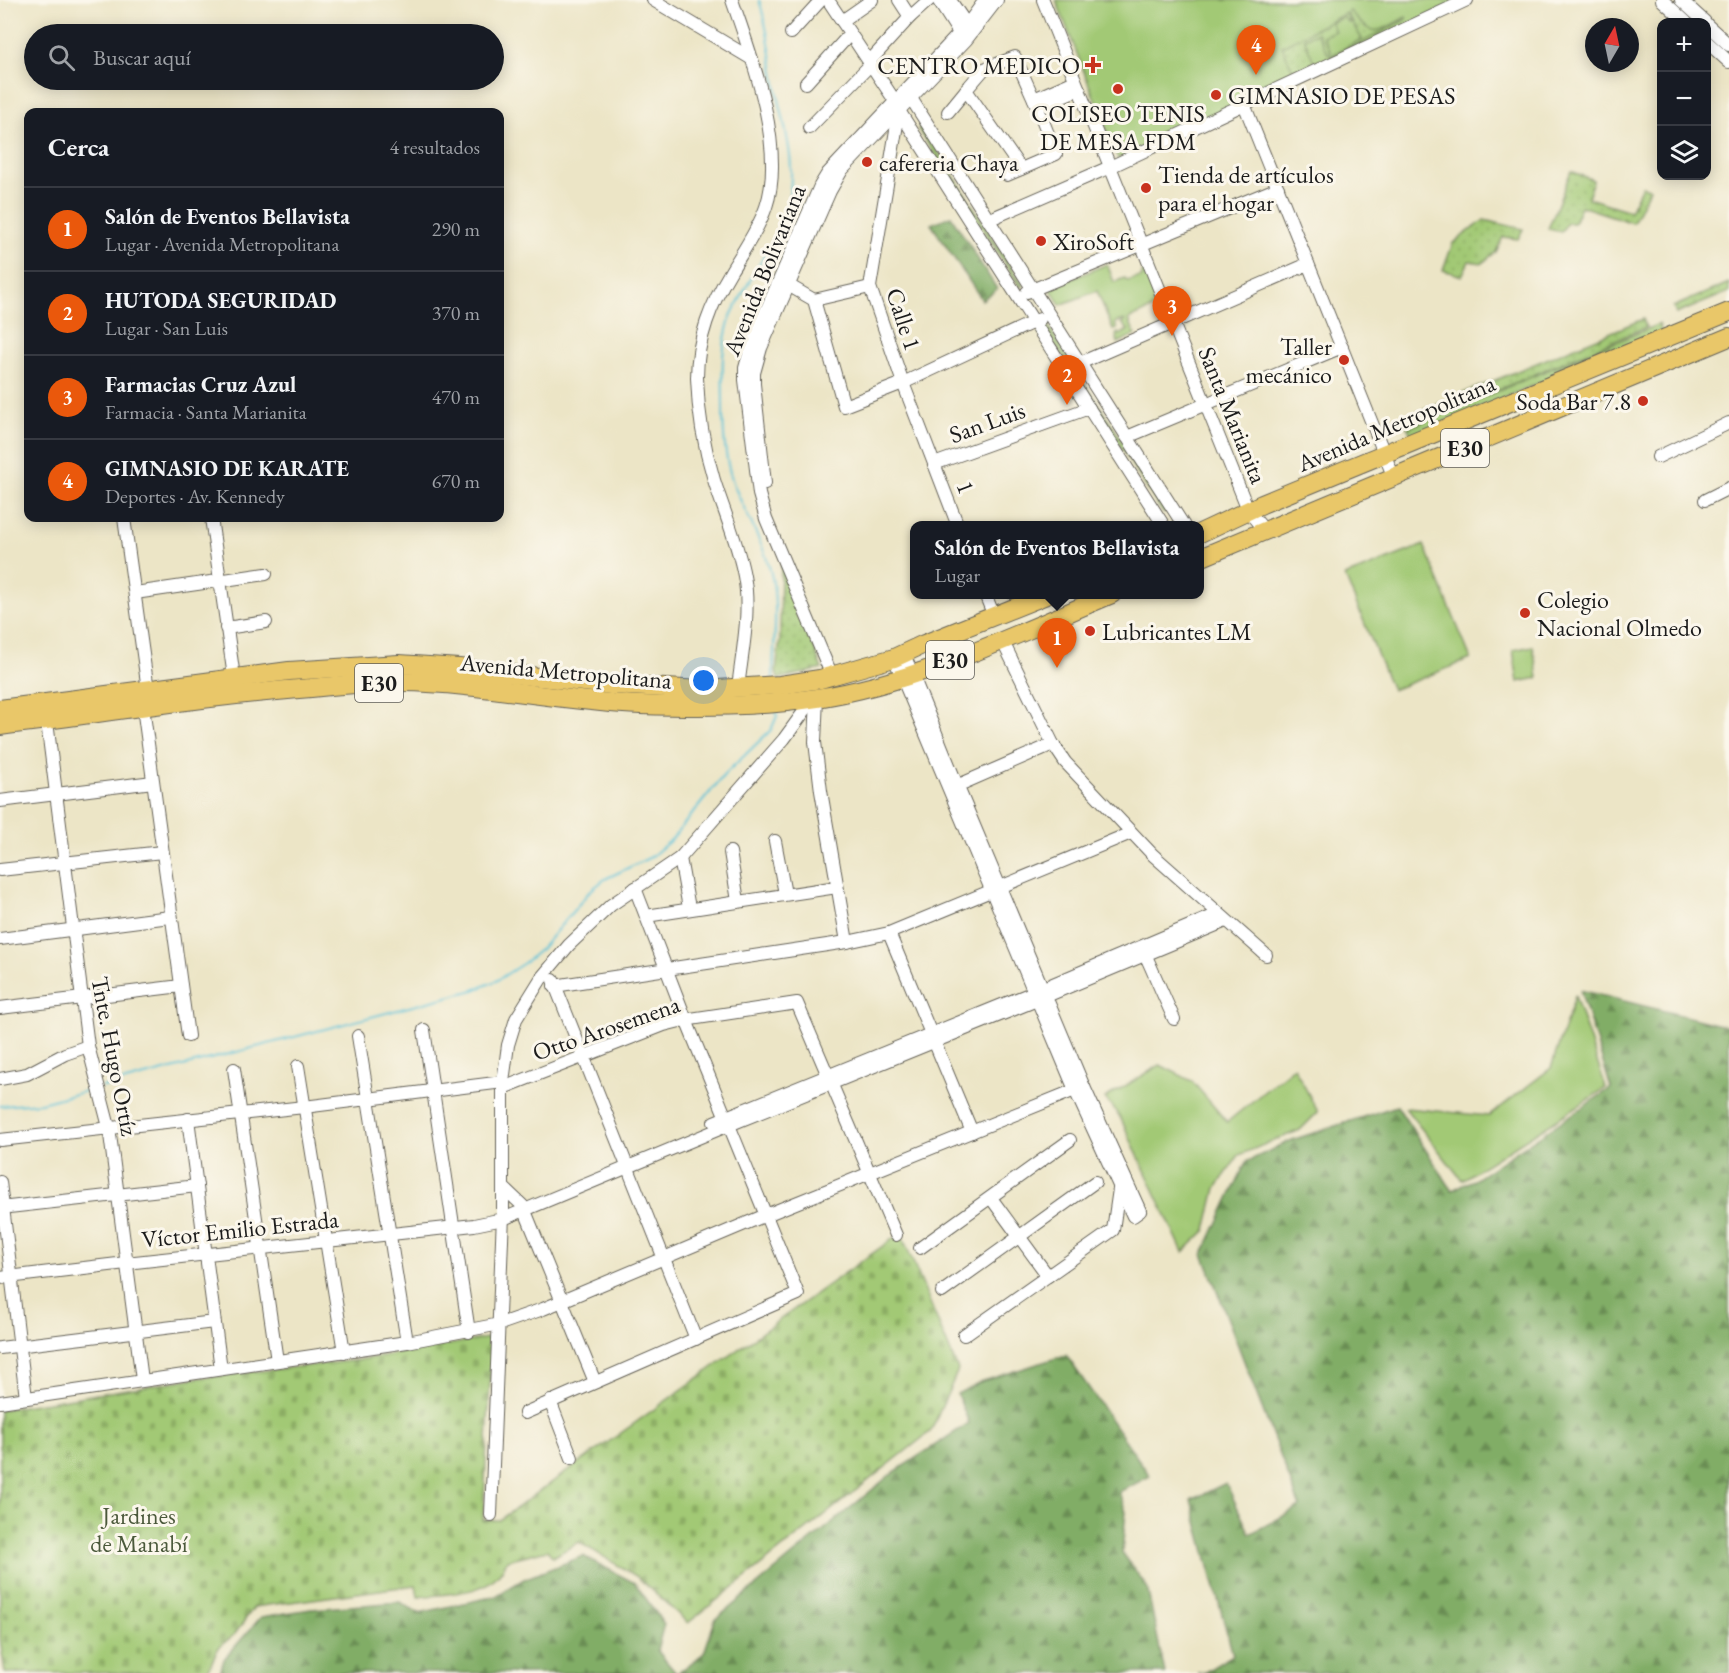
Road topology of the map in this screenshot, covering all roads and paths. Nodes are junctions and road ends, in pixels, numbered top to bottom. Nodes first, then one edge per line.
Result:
1 (653, 0) edge
2 (732, 0) edge
3 (821, 0) edge
4 (828, 0) edge
5 (872, 0) edge
6 (900, 0) edge
7 (929, 0) edge
8 (938, 0) edge
9 (950, 0) edge
10 (985, 0) edge
11 (997, 0) edge
12 (1042, 0) edge
13 (1467, 0) edge
14 (1662, 0) edge
15 (1681, 0) edge
16 (910, 17) junction
17 (1682, 18) edge
18 (1701, 18) edge
19 (842, 21) junction
20 (966, 32) junction
21 (790, 33) dead end
22 (850, 34) junction
23 (1720, 40) edge
24 (752, 59) junction
25 (1729, 62) edge
26 (870, 63) junction
27 (806, 82) dead end
28 (1077, 85) junction
29 (966, 90) junction
30 (908, 94) junction
31 (1036, 102) junction
32 (1244, 104) junction
33 (896, 105) junction
34 (948, 112) dead end
35 (809, 128) dead end
36 (1110, 167) junction
37 (1021, 169) junction
38 (1007, 175) dead end
39 (1278, 188) junction
40 (988, 220) junction
41 (1141, 244) junction
42 (1308, 264) junction
43 (784, 283) junction
44 (870, 287) junction
45 (1033, 290) junction
46 (1017, 296) junction
47 (814, 300) junction
48 (1729, 312) edge
49 (1049, 315) junction
50 (1034, 322) junction
51 (1173, 324) junction
52 (1729, 337) edge
53 (1342, 347) junction
54 (1080, 363) junction
55 (903, 383) junction
56 (1206, 405) junction
57 (1089, 408) junction
58 (1729, 423) edge
59 (1127, 437) junction
60 (1385, 454) junction
61 (1658, 457) dead end
62 (934, 464) junction
63 (1394, 478) junction
64 (1729, 488) edge
65 (1705, 500) dead end
66 (1249, 512) junction
67 (956, 521) edge
68 (1161, 521) edge
69 (1181, 521) edge
70 (125, 522) edge
71 (213, 522) edge
72 (1204, 531) edge
73 (1266, 532) junction
74 (1204, 554) edge
75 (266, 574) dead end
76 (220, 580) junction
77 (135, 593) junction
78 (987, 599) edge
79 (1036, 599) edge
80 (1100, 599) edge
81 (994, 616) junction
82 (266, 622) dead end
83 (226, 628) junction
84 (1002, 640) junction
85 (899, 656) junction
86 (835, 675) junction
87 (907, 676) junction
88 (500, 681) junction
89 (235, 686) junction
90 (738, 688) junction
91 (758, 696) junction
92 (782, 696) junction
93 (145, 698) junction
94 (815, 698) junction
95 (0, 710) edge
96 (45, 712) junction
97 (0, 726) edge
98 (794, 727) junction
99 (1053, 744) junction
100 (153, 782) junction
101 (952, 787) junction
102 (55, 794) junction
103 (0, 801) edge
104 (1131, 833) junction
105 (776, 841) dead end
106 (162, 852) junction
107 (730, 852) dead end
108 (680, 858) junction
109 (63, 863) junction
110 (0, 870) edge
111 (837, 886) junction
112 (635, 888) junction
113 (996, 890) junction
114 (785, 894) junction
115 (738, 901) junction
116 (689, 908) junction
117 (646, 915) junction
118 (170, 917) junction
119 (1222, 917) junction
120 (72, 931) junction
121 (889, 933) junction
122 (0, 939) edge
123 (847, 942) junction
124 (1144, 950) junction
125 (1266, 955) dead end
126 (552, 965) junction
127 (666, 969) junction
128 (181, 986) junction
129 (554, 986) junction
130 (1040, 994) junction
131 (81, 999) junction
132 (0, 1008) edge
133 (1174, 1019) dead end
134 (686, 1020) junction
135 (424, 1030) dead end
136 (188, 1036) dead end
137 (358, 1036) dead end
138 (932, 1038) junction
139 (88, 1046) junction
140 (583, 1057) junction
141 (298, 1066) dead end
142 (234, 1069) dead end
143 (0, 1079) edge
144 (830, 1080) junction
145 (503, 1085) junction
146 (1079, 1088) junction
147 (434, 1092) junction
148 (369, 1100) junction
149 (304, 1107) junction
150 (240, 1114) junction
151 (188, 1119) junction
152 (727, 1121) junction
153 (108, 1124) junction
154 (972, 1132) junction
155 (0, 1140) edge
156 (1070, 1140) dead end
157 (626, 1164) junction
158 (869, 1173) junction
159 (0, 1182) edge
160 (1095, 1182) dead end
161 (197, 1186) junction
162 (504, 1188) junction
163 (1119, 1188) junction
164 (118, 1195) junction
165 (991, 1198) junction
166 (2, 1208) edge
167 (524, 1208) junction
168 (766, 1215) junction
169 (503, 1217) junction
170 (453, 1228) junction
171 (390, 1234) junction
172 (896, 1235) dead end
173 (1019, 1237) junction
174 (325, 1241) junction
175 (260, 1248) junction
176 (920, 1248) dead end
177 (205, 1254) junction
178 (664, 1258) junction
179 (126, 1263) junction
180 (1048, 1276) junction
181 (5, 1278) edge
182 (942, 1292) dead end
183 (562, 1301) junction
184 (214, 1322) junction
185 (500, 1324) junction
186 (135, 1331) junction
187 (469, 1332) junction
188 (964, 1335) dead end
189 (696, 1339) junction
190 (407, 1342) junction
191 (20, 1345) junction
192 (0, 1348) edge
193 (344, 1352) junction
194 (277, 1361) junction
195 (221, 1369) junction
196 (142, 1380) junction
197 (595, 1382) junction
198 (26, 1398) junction
199 (550, 1401) junction
200 (0, 1402) edge
201 (525, 1413) dead end
202 (572, 1458) dead end
203 (491, 1515) dead end

1 - 24 street
2 - 24 street
3 - 21 street
4 - 19 street
5 - 19 street
6 - 16 street
7 - 16 street
8 - 20 street
9 - 20 street
10 - 20 street, Avenida Bolivariana
11 - 20 street, Avenida Bolivariana
12 - 28 street, Santa Marianita
13 - 32 street
14 - 17 street
15 - 18 street
16 - 26 street
19 - 22 street
20 - 30 street, Avenida Bolivariana
22 - 26 street
22 - 27 street
23 - 25 street
24 - 90 street
26 - 33 street
26 - 35 street
28 - 31 street
28 - 36 street, Santa Marianita
29 - 31 street
29 - 34 street
29 - 37 street
30 - 33 street, Avenida Bolivariana
30 - 40 street
31 - 37 street
32 - 36 street
32 - 39 street
33 - 43 street, Avenida Bolivariana
33 - 44 street, Calle 1
33 - 46 street
36 - 40 street
36 - 41 street, Santa Marianita
37 - 38 street
39 - 41 street
39 - 42 street
40 - 45 street
41 - 45 street
41 - 51 street, Santa Marianita
42 - 51 street
42 - 53 street
43 - 47 street
43 - 86 street, Avenida Bolivariana
44 - 47 street
44 - 55 street, Calle 1
45 - 46 street
45 - 49 street
46 - 50 street
47 - 55 street
48 - 60 highway, Avenida Metropolitana / E30
49 - 50 street
49 - 54 street
50 - 55 street
50 - 57 street
51 - 54 street
51 - 56 street, Santa Marianita
52 - 63 highway, Avenida Metropolitana / E30
53 - 56 street
53 - 60 street
54 - 59 street
55 - 62 street, Calle 1
56 - 59 street
56 - 66 street, Santa Marianita
57 - 62 street, San Luis
57 - 68 street
58 - 61 street
59 - 69 street
60 - 63 street
60 - 66 highway, Avenida Metropolitana / E30
62 - 67 street, 1
63 - 73 highway, Avenida Metropolitana / E30
64 - 65 street
66 - 72 highway, E30
66 - 73 street, Santa Marianita
70 - 77 street
71 - 76 street
73 - 74 highway, Avenida Metropolitana / E30
75 - 76 street
76 - 77 street
76 - 83 street
77 - 93 street
78 - 81 street, E30
79 - 81 highway, E30
80 - 84 highway, Avenida Metropolitana / E30
81 - 85 highway, E30
82 - 83 street
83 - 89 street
84 - 87 highway, Avenida Metropolitana / E30
84 - 99 street
85 - 86 highway, E30
85 - 87 street
86 - 92 highway, E30
87 - 94 highway, Avenida Metropolitana / E30
87 - 101 street
88 - 89 highway, Avenida Metropolitana / E30
88 - 90 highway, E30
88 - 91 highway, Avenida Metropolitana / E30
89 - 93 highway, Avenida Metropolitana / E30
90 - 91 highway, E30
91 - 92 highway, Avenida Metropolitana / E30
92 - 94 highway, Avenida Metropolitana / E30
92 - 98 street
93 - 96 highway, Avenida Metropolitana / E30
93 - 100 street
94 - 98 street
94 - 111 street
95 - 96 highway, E30
96 - 97 highway, Avenida Metropolitana / E30
96 - 102 street, Tnte. Hugo Ortíz
98 - 108 street
99 - 101 street
99 - 104 street
100 - 102 street
100 - 106 street
101 - 113 street
102 - 103 street
102 - 109 street, Tnte. Hugo Ortíz
104 - 113 street
104 - 119 street
105 - 114 street
106 - 109 street
106 - 118 street
107 - 115 street
108 - 112 street
108 - 116 street
109 - 110 street
109 - 120 street, Tnte. Hugo Ortíz
111 - 114 street
111 - 123 street
112 - 117 street
112 - 126 street
113 - 121 street
113 - 130 street
114 - 115 street
115 - 116 street
116 - 117 street
117 - 127 street
118 - 120 street
118 - 128 street
119 - 124 street, Víctor Emilio Estrada
119 - 125 street
120 - 122 street
120 - 131 street, Tnte. Hugo Ortíz
121 - 123 street
121 - 138 street
123 - 127 street
124 - 130 street, Víctor Emilio Estrada
124 - 133 street
126 - 129 street
126 - 145 street
127 - 129 street
127 - 134 street
128 - 131 street
128 - 136 street
129 - 140 street
130 - 138 street, Víctor Emilio Estrada
130 - 146 street
131 - 132 street
131 - 139 street, Tnte. Hugo Ortíz
134 - 140 street, Otto Arosemena
134 - 144 street, Otto Arosemena
134 - 152 street
135 - 147 street
137 - 148 street
138 - 144 street, Víctor Emilio Estrada
138 - 154 street
139 - 143 street
139 - 153 street, Tnte. Hugo Ortíz
140 - 145 street, Otto Arosemena
140 - 157 street
141 - 149 street
142 - 150 street
144 - 152 street, Víctor Emilio Estrada
144 - 158 street
145 - 147 street, Otto Arosemena
145 - 162 street
146 - 154 street
146 - 163 street
146 - 163 street
147 - 148 street, Otto Arosemena
147 - 170 street
148 - 149 street, Otto Arosemena
148 - 171 street
149 - 150 street, Otto Arosemena
149 - 174 street
150 - 151 street, Otto Arosemena
150 - 175 street
151 - 153 street, Otto Arosemena
151 - 161 street
152 - 157 street, Víctor Emilio Estrada
152 - 168 street
153 - 155 street, Otto Arosemena
153 - 164 street, Tnte. Hugo Ortíz
154 - 158 street
156 - 165 street
157 - 167 street, Víctor Emilio Estrada
157 - 178 street
158 - 168 street
158 - 172 street
159 - 166 street
160 - 173 street
161 - 164 street
161 - 177 street
162 - 167 street
162 - 169 street
163 - 180 street
164 - 166 street
164 - 179 street, Tnte. Hugo Ortíz
165 - 173 street
165 - 176 street
166 - 181 street
167 - 169 street, Víctor Emilio Estrada
167 - 183 street
168 - 178 street
168 - 189 street
169 - 170 street, Víctor Emilio Estrada
169 - 185 street
170 - 171 street, Víctor Emilio Estrada
170 - 187 street
171 - 174 street, Víctor Emilio Estrada
171 - 190 street
173 - 180 street
173 - 182 street
174 - 175 street, Víctor Emilio Estrada
174 - 193 street
175 - 177 street, Víctor Emilio Estrada
175 - 194 street
177 - 179 street, Víctor Emilio Estrada
177 - 184 street
178 - 183 street
178 - 189 street
179 - 181 street, Víctor Emilio Estrada
179 - 186 street, Tnte. Hugo Ortíz
180 - 188 street
181 - 191 street
183 - 185 street
183 - 197 street
184 - 186 street
184 - 195 street
185 - 187 street
185 - 203 street
186 - 191 street
186 - 196 street, Tnte. Hugo Ortíz
187 - 190 street
189 - 197 street
190 - 193 street
191 - 192 street
191 - 198 street
193 - 194 street
194 - 195 street
195 - 196 street
196 - 198 street
197 - 199 street
198 - 200 street
199 - 201 street
199 - 202 street

